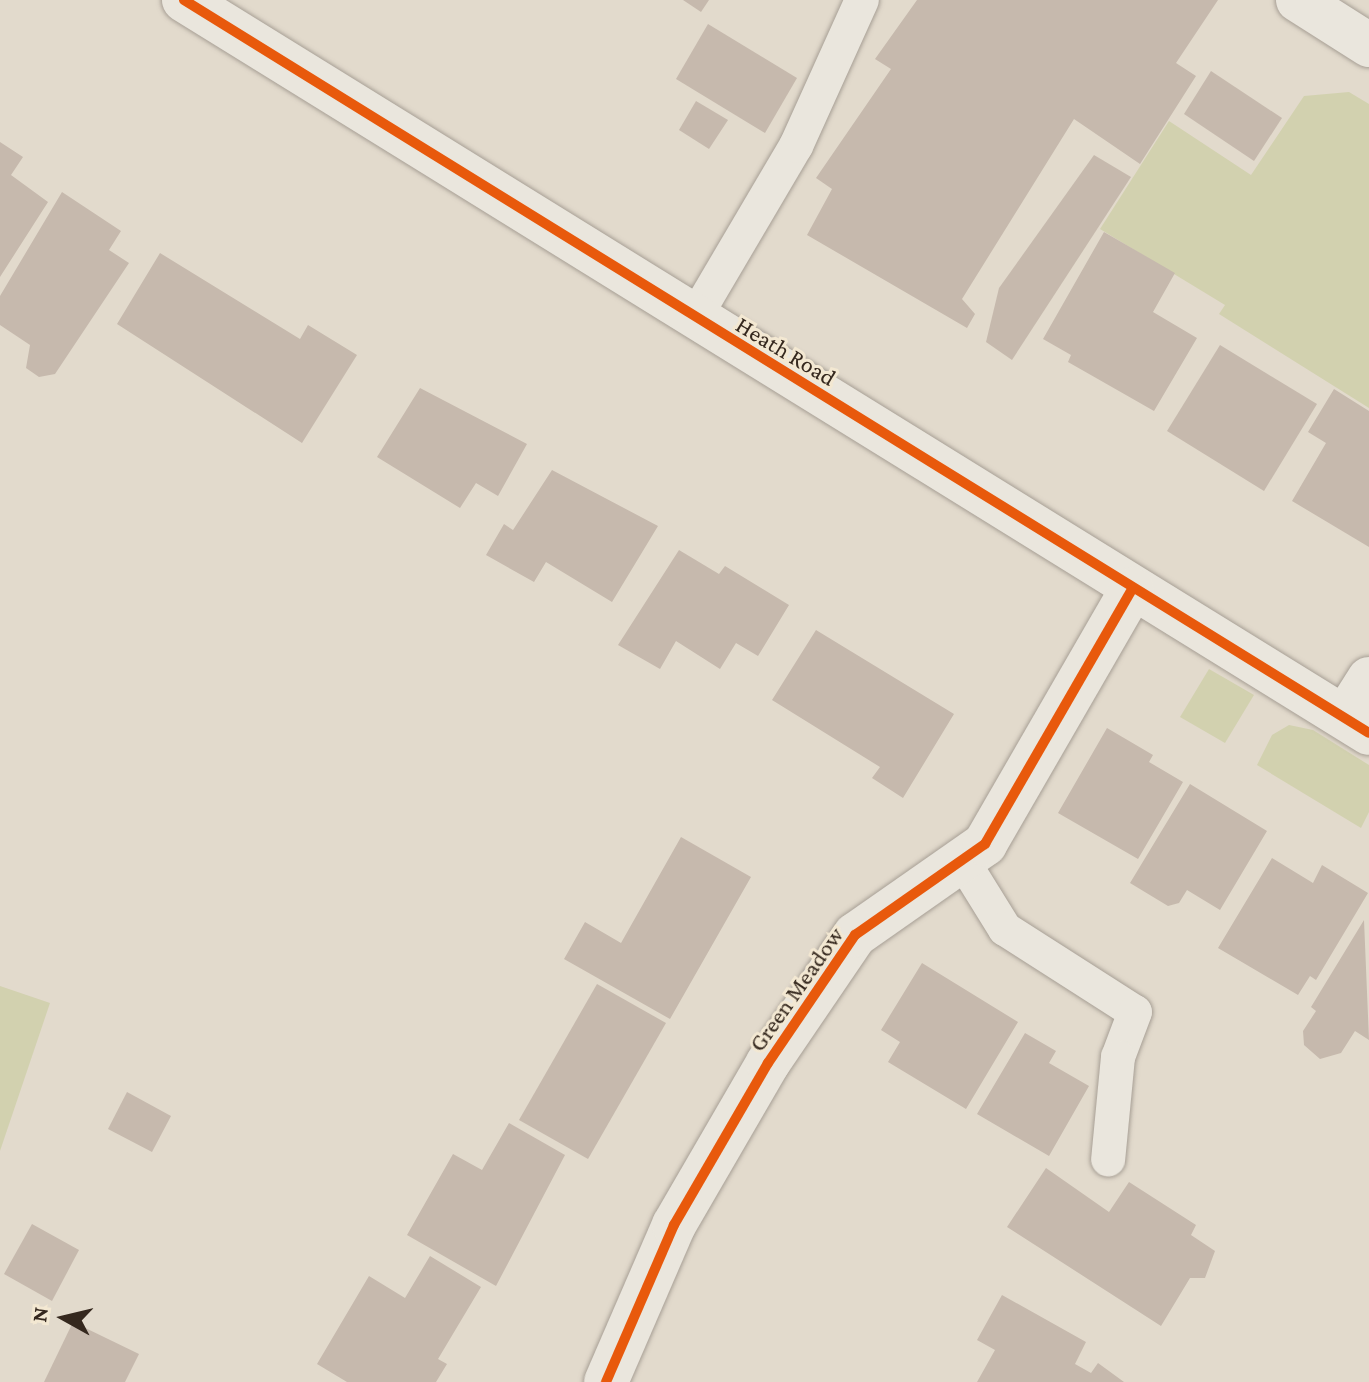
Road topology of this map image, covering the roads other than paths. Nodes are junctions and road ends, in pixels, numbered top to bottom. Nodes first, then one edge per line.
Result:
1 (184, 0) edge
2 (862, 0) edge
3 (1298, 0) edge
4 (1369, 45) edge
5 (694, 319) junction
6 (1132, 589) junction
7 (1369, 679) edge
8 (1357, 725) edge
9 (964, 863) junction
10 (1108, 1160) dead end
11 (606, 1382) edge

1 - 5 street, Heath Road
2 - 5 lane
3 - 4 street
5 - 6 street, Heath Road
6 - 8 street, Heath Road
6 - 9 street, Green Meadow
7 - 8 street
9 - 10 lane
9 - 11 street, Green Meadow

